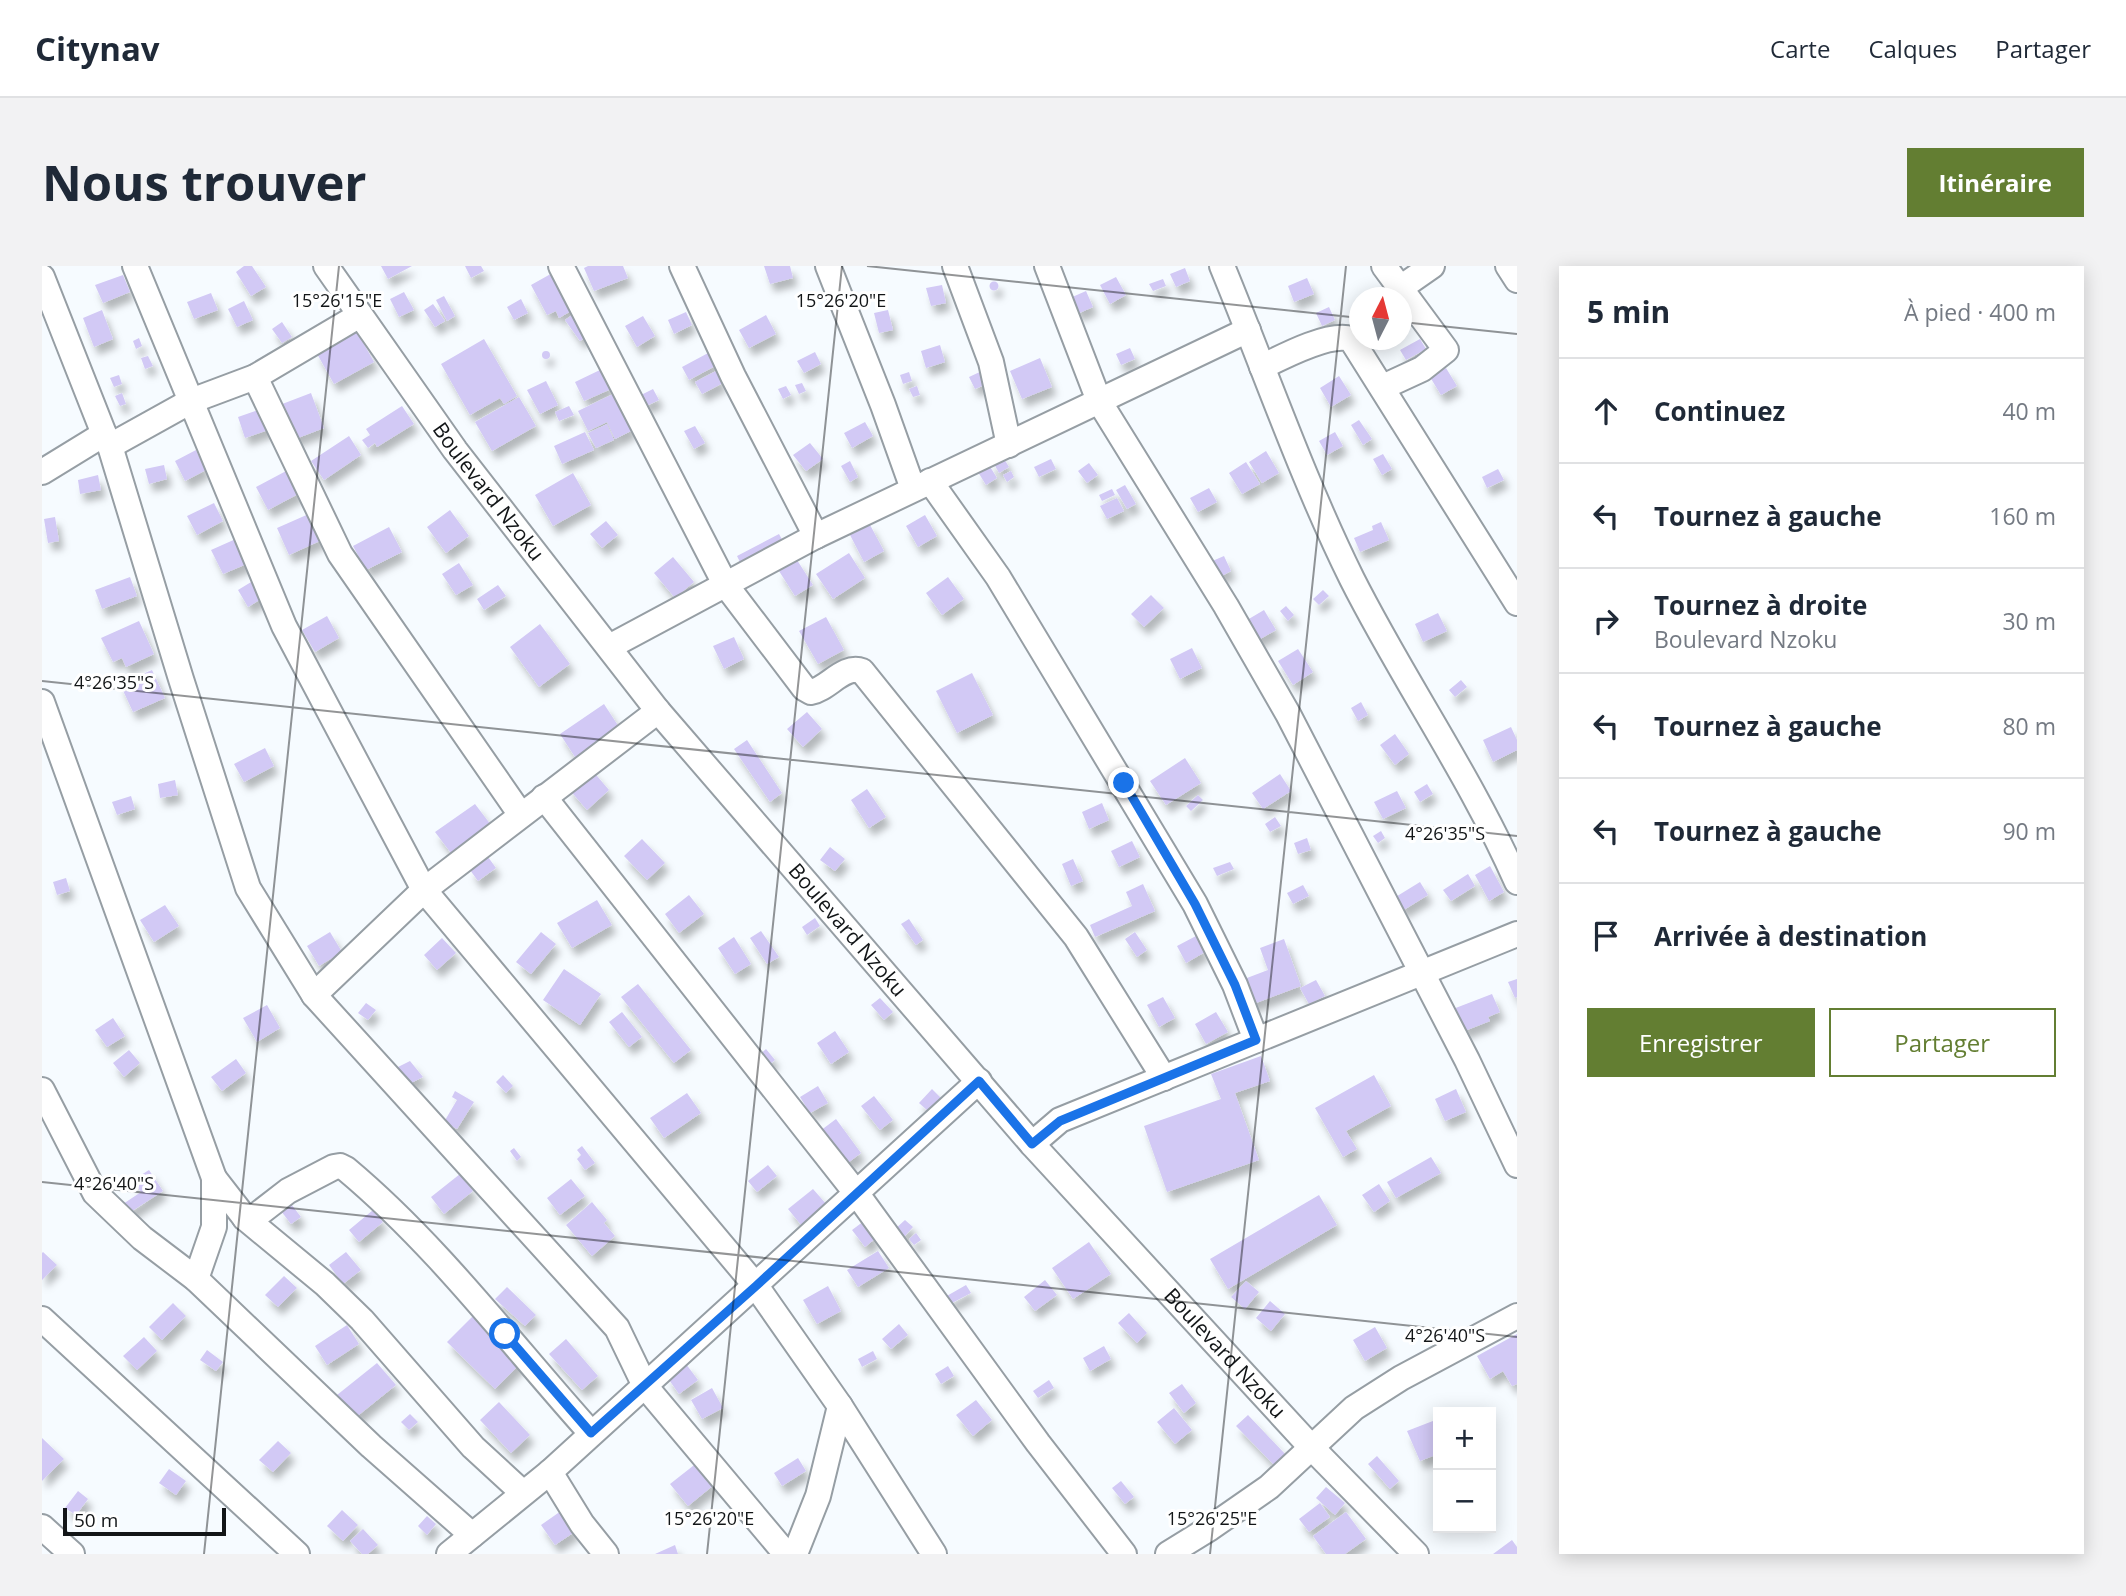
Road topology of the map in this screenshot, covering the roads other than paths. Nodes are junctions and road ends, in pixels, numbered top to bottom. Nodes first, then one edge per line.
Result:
1 (135, 266) edge
2 (561, 266) edge
3 (682, 266) edge
4 (828, 266) edge
5 (954, 266) edge
6 (1047, 266) edge
7 (1222, 266) edge
8 (1384, 266) edge
9 (1432, 266) edge
10 (1508, 266) edge
11 (333, 268) edge
12 (42, 277) edge
13 (1517, 280) edge
14 (1398, 287) edge
15 (1402, 287) edge
16 (1412, 306) edge
17 (360, 315) junction
18 (1248, 330) junction
19 (1262, 367) junction
20 (255, 377) junction
21 (1383, 387) junction
22 (191, 401) junction
23 (1100, 401) junction
24 (107, 440) junction
25 (1009, 445) junction
26 (42, 472) edge
27 (921, 485) junction
28 (816, 536) junction
29 (725, 584) junction
30 (1517, 603) edge
31 (609, 648) junction
32 (42, 702) edge
33 (658, 711) junction
34 (544, 797) junction
35 (521, 815) junction
36 (1517, 882) edge
37 (424, 890) junction
38 (1517, 933) edge
39 (1421, 972) junction
40 (314, 995) junction
41 (1256, 1040) junction
42 (1164, 1078) junction
43 (979, 1081) junction
44 (42, 1090) edge
45 (1032, 1144) junction
46 (1517, 1165) edge
47 (214, 1178) junction
48 (857, 1194) junction
49 (245, 1217) junction
50 (196, 1279) junction
51 (756, 1286) junction
52 (1517, 1316) edge
53 (42, 1319) edge
54 (645, 1386) junction
55 (840, 1406) junction
56 (591, 1433) junction
57 (1311, 1447) junction
58 (550, 1472) junction
59 (523, 1493) junction
60 (42, 1527) edge
61 (472, 1535) junction
62 (72, 1554) edge
63 (297, 1554) edge
64 (450, 1554) edge
65 (606, 1554) edge
66 (786, 1554) edge
67 (795, 1554) edge
68 (934, 1554) edge
69 (1124, 1554) edge
70 (1168, 1554) edge
71 (1416, 1554) edge

1 - 22 street
2 - 29 street
3 - 28 street
4 - 27 street
5 - 25 street
6 - 23 street
7 - 18 street
8 - 14 street
9 - 15 street
10 - 13 street
11 - 17 street, Boulevard Nzoku
12 - 24 street
16 - 21 street
17 - 20 street
17 - 31 street, Boulevard Nzoku
18 - 19 street
18 - 23 street
19 - 21 street
19 - 36 street
20 - 22 street
20 - 35 street
21 - 30 street
22 - 24 street
22 - 37 street
23 - 25 street
23 - 39 street
24 - 26 street
24 - 40 street
25 - 27 street
27 - 28 street
27 - 41 street
28 - 29 street
29 - 31 street
29 - 42 street
31 - 33 street, Boulevard Nzoku
32 - 47 street
33 - 34 street
33 - 43 street, Boulevard Nzoku
34 - 35 street
34 - 48 street
35 - 37 street
37 - 40 street
37 - 51 street
38 - 39 street
39 - 41 street
39 - 46 street
40 - 54 street
41 - 42 street
42 - 45 street
43 - 45 street, Boulevard Nzoku
43 - 48 street
44 - 50 street
45 - 57 street, Boulevard Nzoku
47 - 49 street
47 - 50 street
48 - 51 street
48 - 69 street
49 - 56 street
49 - 59 street
50 - 61 street
51 - 54 street
51 - 55 street
52 - 57 street
53 - 63 street
54 - 56 street
54 - 66 street
55 - 67 street
55 - 68 street
56 - 58 street
57 - 70 street
57 - 71 street, Boulevard Nzoku
58 - 59 street
58 - 65 street
59 - 61 street
60 - 62 street
61 - 64 street

